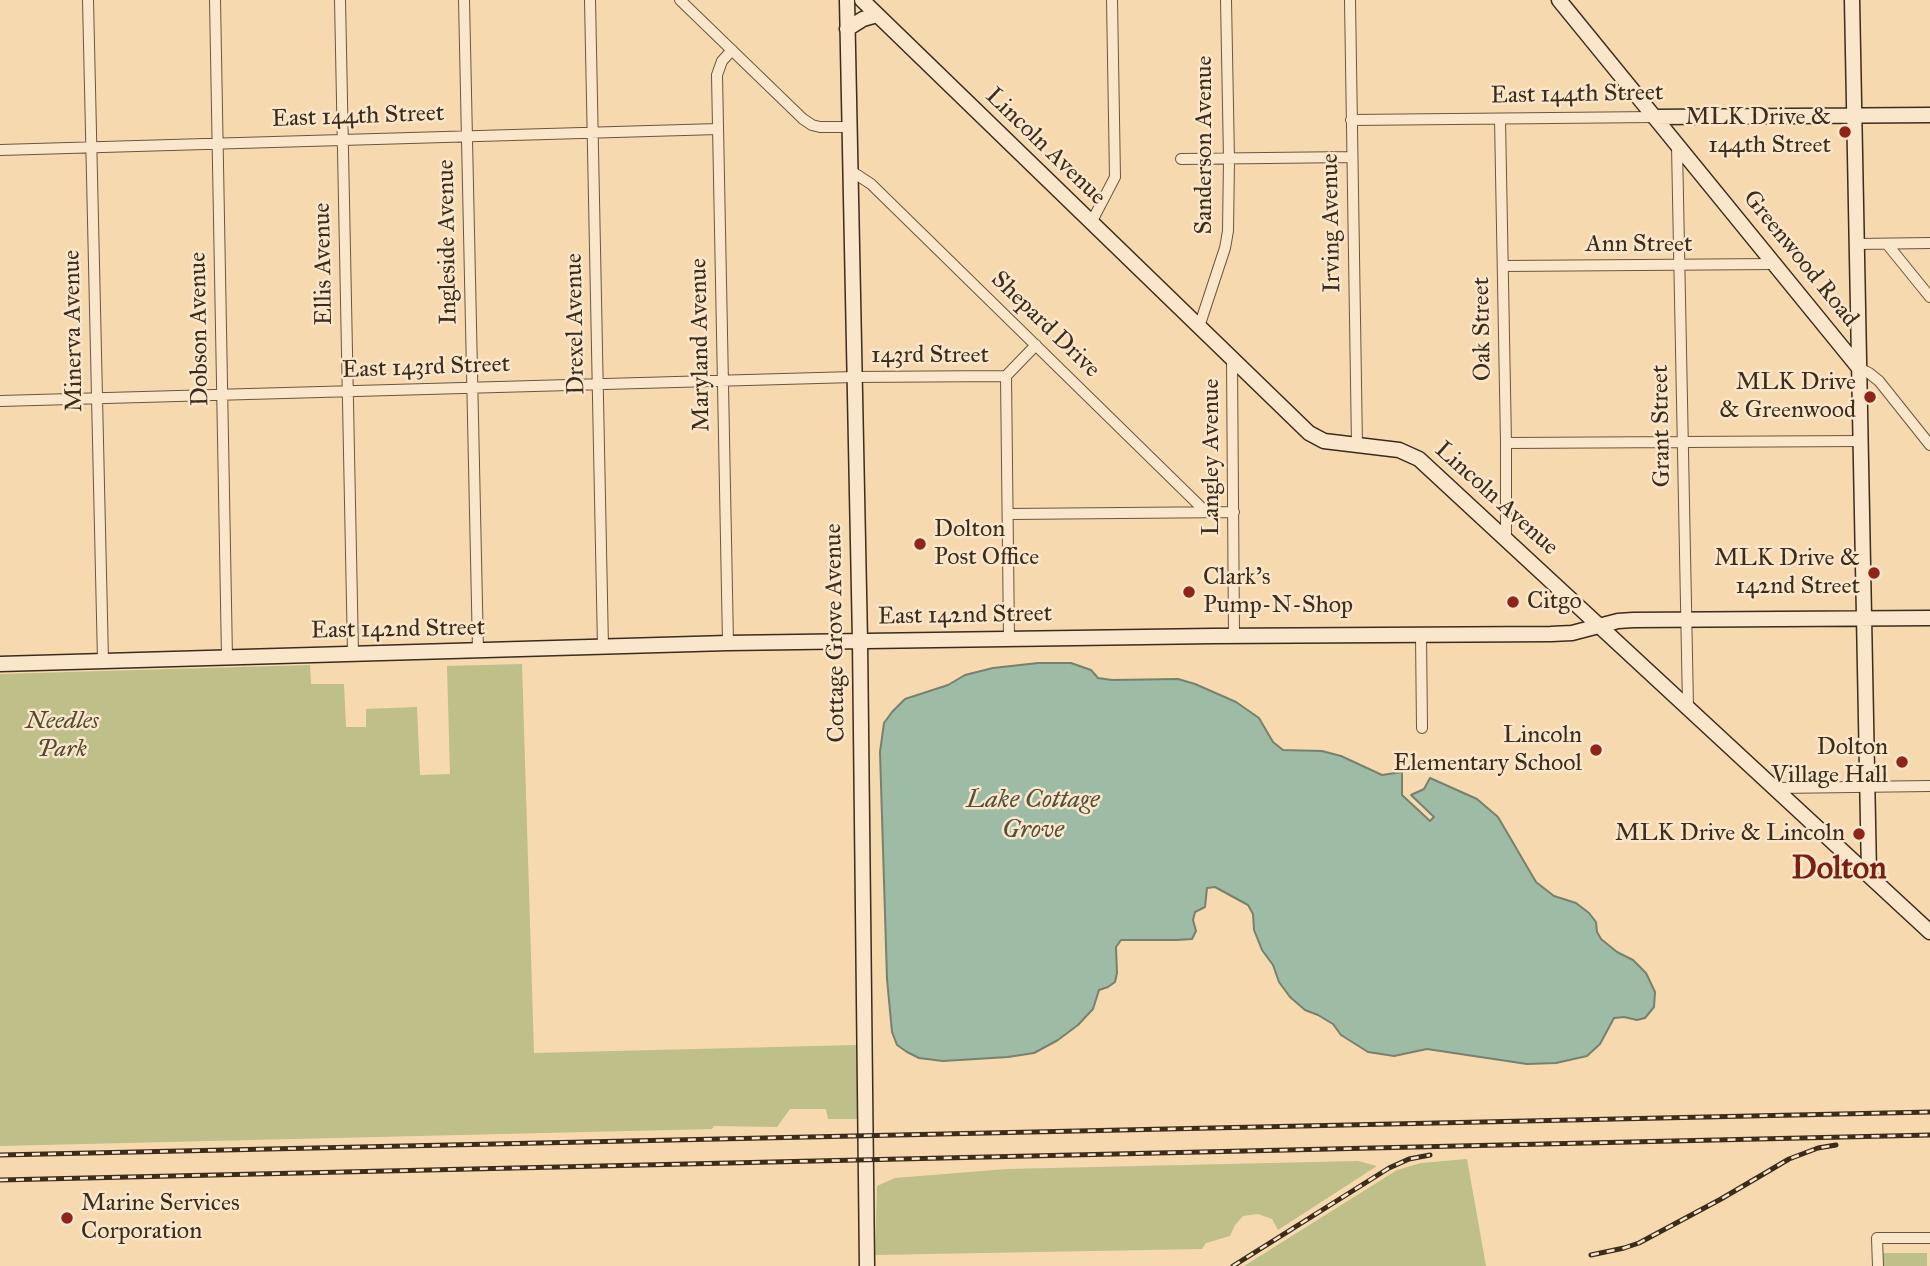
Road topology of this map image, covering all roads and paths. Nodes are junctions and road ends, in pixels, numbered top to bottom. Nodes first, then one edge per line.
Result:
1 (88, 0) edge
2 (215, 0) edge
3 (340, 0) edge
4 (464, 0) edge
5 (590, 0) edge
6 (680, 0) edge
7 (847, 0) edge
8 (862, 0) edge
9 (1112, 0) edge
10 (1226, 0) edge
11 (1350, 0) edge
12 (1559, 0) edge
13 (1852, 0) edge
14 (877, 15) junction
15 (847, 29) junction
16 (732, 50) junction
17 (1854, 115) junction
18 (1930, 115) edge
19 (1654, 117) junction
20 (1500, 119) junction
21 (1351, 120) junction
22 (849, 127) junction
23 (718, 129) junction
24 (593, 133) junction
25 (467, 136) junction
26 (343, 140) junction
27 (218, 144) junction
28 (1677, 146) junction
29 (91, 147) junction
30 (0, 150) edge
31 (1352, 157) junction
32 (1181, 159) dead end
33 (1229, 159) junction
34 (851, 171) junction
35 (1091, 223) junction
36 (1930, 243) edge
37 (1857, 244) junction
38 (1887, 244) junction
39 (1775, 264) junction
40 (1679, 265) junction
41 (1503, 266) junction
42 (1930, 297) edge
43 (1199, 327) junction
44 (1036, 345) junction
45 (1232, 361) junction
46 (1859, 368) junction
47 (1006, 376) junction
48 (853, 377) junction
49 (723, 381) junction
50 (598, 384) junction
51 (472, 388) junction
52 (348, 391) junction
53 (222, 395) junction
54 (97, 398) junction
55 (0, 401) edge
56 (1860, 441) junction
57 (1506, 443) junction
58 (1684, 443) junction
59 (1357, 446) junction
60 (1930, 446) edge
61 (1206, 512) junction
62 (1234, 512) junction
63 (1009, 514) junction
64 (1506, 538) junction
65 (1864, 618) junction
66 (1930, 618) edge
67 (1686, 620) junction
68 (1600, 625) junction
69 (1234, 635) junction
70 (1421, 635) junction
71 (1009, 638) junction
72 (860, 641) junction
73 (728, 643) junction
74 (603, 647) junction
75 (478, 650) junction
76 (353, 653) junction
77 (227, 657) junction
78 (103, 660) junction
79 (0, 664) edge
80 (1688, 706) junction
81 (1422, 728) dead end
82 (1930, 786) edge
83 (1867, 787) junction
84 (1777, 788) junction
85 (1869, 873) junction
86 (1930, 932) edge
87 (1930, 1238) edge
88 (867, 1266) edge
89 (1878, 1266) edge

1 - 29 street, Minerva Avenue
2 - 27 street, Dobson Avenue
3 - 26 street, Ellis Avenue
4 - 25 street, Ingleside Avenue
5 - 24 street, Drexel Avenue
6 - 16 street
7 - 15 street, Cottage Grove Avenue
8 - 14 street, Lincoln Avenue
9 - 35 street
10 - 33 street, Sanderson Avenue
11 - 21 street, Irving Avenue
12 - 19 street, Greenwood Road
13 - 17 street
14 - 15 street
14 - 35 street, Lincoln Avenue
15 - 22 street, Cottage Grove Avenue
16 - 22 street
16 - 23 street, Maryland Avenue
17 - 18 street, East 144th Street
17 - 19 street, East 144th Street
17 - 37 street
19 - 20 street, East 144th Street
19 - 28 street, Greenwood Road
20 - 21 street, East 144th Street
20 - 41 street, Oak Street
21 - 31 street, Irving Avenue
22 - 34 street, Cottage Grove Avenue
23 - 24 street, East 144th Street
23 - 49 street, Maryland Avenue
24 - 25 street, East 144th Street
24 - 50 street, Drexel Avenue
25 - 26 street, East 144th Street
25 - 51 street, Ingleside Avenue
26 - 27 street, East 144th Street
26 - 52 street, Ellis Avenue
27 - 29 street, East 144th Street
27 - 53 street, Dobson Avenue
28 - 39 street, Greenwood Road
28 - 40 street, Grant Street
29 - 30 street, East 144th Street
29 - 54 street, Minerva Avenue
31 - 33 street
31 - 59 street, Irving Avenue
32 - 33 street
33 - 43 street, Sanderson Avenue
34 - 44 street, Shepard Drive
34 - 48 street, Cottage Grove Avenue
35 - 43 street, Lincoln Avenue
36 - 38 street
37 - 38 street
37 - 46 street
38 - 42 street
39 - 40 street, Ann Street
39 - 46 street, Greenwood Road
40 - 41 street, Ann Street
40 - 58 street, Grant Street
41 - 57 street, Oak Street
43 - 45 street, Lincoln Avenue
44 - 47 street
44 - 61 street, Shepard Drive
45 - 59 street, Lincoln Avenue
45 - 62 street, Langley Avenue
46 - 56 street
46 - 60 street, Greenwood Road
47 - 48 street, 143rd Street
47 - 63 street
48 - 49 street, East 143rd Street
48 - 72 street, Cottage Grove Avenue
49 - 50 street, East 143rd Street
49 - 73 street, Maryland Avenue
50 - 51 street, East 143rd Street
50 - 74 street, Drexel Avenue
51 - 52 street, East 143rd Street
51 - 75 street, Ingleside Avenue
52 - 53 street, East 143rd Street
52 - 76 street, Ellis Avenue
53 - 54 street, East 143rd Street
53 - 77 street, Dobson Avenue
54 - 55 street, East 143rd Street
54 - 78 street, Minerva Avenue
56 - 58 street
56 - 65 street
57 - 58 street
57 - 64 street, Oak Street
58 - 67 street, Grant Street
59 - 64 street, Lincoln Avenue
61 - 62 street
61 - 63 street
62 - 69 street, Langley Avenue
63 - 71 street
64 - 68 street, Lincoln Avenue
65 - 66 street, East 142nd Street
65 - 67 street, East 142nd Street
65 - 83 street
67 - 68 street, East 142nd Street
67 - 80 street, Grant Street
68 - 70 street, East 142nd Street
68 - 80 street, Lincoln Avenue
69 - 70 street, East 142nd Street
69 - 71 street, East 142nd Street
70 - 81 street
71 - 72 street, East 142nd Street
72 - 73 street, East 142nd Street
72 - 88 street, Cottage Grove Avenue
73 - 74 street, East 142nd Street
74 - 75 street, East 142nd Street
75 - 76 street, East 142nd Street
76 - 77 street, East 142nd Street
77 - 78 street, East 142nd Street
78 - 79 street, East 142nd Street
80 - 84 street, Lincoln Avenue
82 - 83 street
83 - 84 street
83 - 85 street
84 - 85 street, Lincoln Avenue
85 - 86 street, Lincoln Avenue
87 - 89 street

